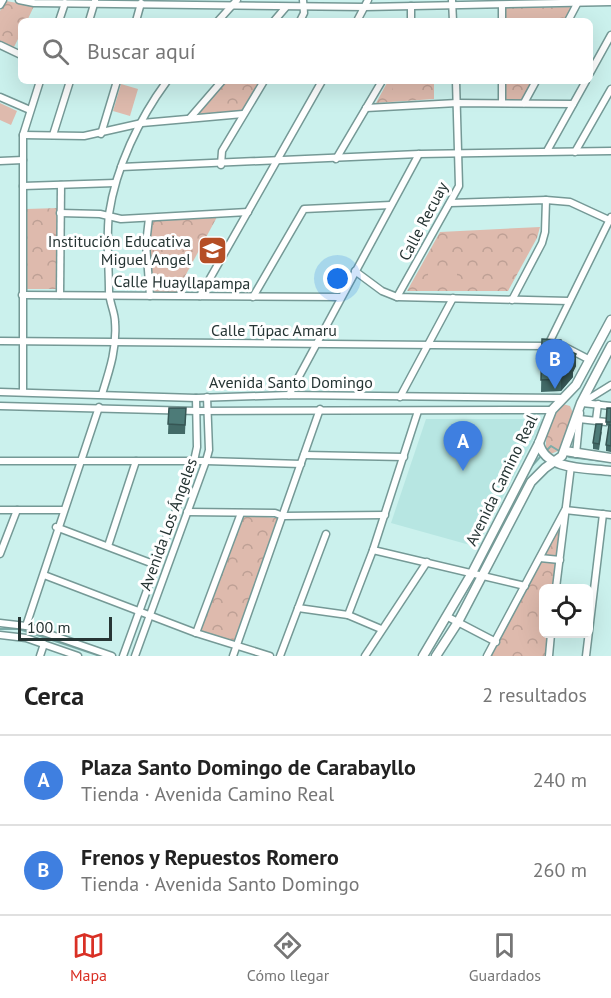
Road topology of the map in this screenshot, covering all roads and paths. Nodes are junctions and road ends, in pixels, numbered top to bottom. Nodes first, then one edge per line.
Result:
1 (3, 0) edge
2 (19, 0) edge
3 (95, 1) edge
4 (611, 2) edge
5 (65, 3) junction
6 (141, 3) junction
7 (235, 3) edge
8 (303, 3) edge
9 (453, 3) edge
10 (363, 4) edge
11 (502, 4) junction
12 (577, 4) junction
13 (0, 5) edge
14 (411, 6) junction
15 (286, 7) junction
16 (60, 18) edge
17 (90, 18) edge
18 (137, 18) edge
19 (221, 18) edge
20 (277, 18) edge
21 (300, 18) edge
22 (411, 18) edge
23 (502, 18) edge
24 (570, 18) edge
25 (611, 35) edge
26 (0, 45) edge
27 (18, 54) edge
28 (593, 68) edge
29 (39, 84) edge
30 (69, 84) edge
31 (116, 84) edge
32 (165, 84) edge
33 (219, 84) edge
34 (262, 84) edge
35 (320, 84) edge
36 (380, 84) edge
37 (456, 84) edge
38 (502, 84) edge
39 (535, 84) edge
40 (584, 84) edge
41 (611, 89) edge
42 (0, 97) edge
43 (457, 103) junction
44 (502, 103) junction
45 (525, 104) junction
46 (573, 104) junction
47 (366, 108) junction
48 (30, 110) junction
49 (243, 114) junction
50 (189, 119) junction
51 (142, 123) junction
52 (101, 134) junction
53 (23, 135) junction
54 (53, 135) junction
55 (547, 151) junction
56 (575, 152) junction
57 (611, 152) edge
58 (459, 153) junction
59 (419, 154) junction
60 (336, 159) junction
61 (23, 160) junction
62 (0, 161) edge
63 (276, 162) junction
64 (221, 165) junction
65 (121, 167) junction
66 (115, 183) junction
67 (61, 185) junction
68 (23, 186) junction
69 (546, 200) junction
70 (450, 203) junction
71 (391, 206) junction
72 (248, 212) junction
73 (60, 213) junction
74 (109, 216) junction
75 (149, 218) junction
76 (610, 218) edge
77 (355, 271) junction
78 (22, 295) junction
79 (60, 295) junction
80 (109, 295) junction
81 (150, 296) junction
82 (200, 296) junction
83 (253, 297) junction
84 (341, 297) junction
85 (397, 297) junction
86 (453, 298) junction
87 (512, 300) junction
88 (569, 301) junction
89 (611, 320) edge
90 (0, 341) edge
91 (23, 341) junction
92 (116, 342) junction
93 (316, 344) junction
94 (427, 345) junction
95 (548, 346) junction
96 (611, 346) edge
97 (590, 360) junction
98 (611, 386) edge
99 (0, 392) edge
100 (23, 392) junction
101 (102, 394) junction
102 (289, 395) junction
103 (400, 397) junction
104 (196, 398) junction
105 (207, 398) junction
106 (564, 398) junction
107 (598, 404) junction
108 (0, 406) edge
109 (611, 406) edge
110 (99, 407) junction
111 (320, 408) junction
112 (552, 410) junction
113 (197, 411) junction
114 (208, 411) junction
115 (418, 411) junction
116 (580, 411) junction
117 (596, 420) junction
118 (606, 422) edge
119 (538, 443) junction
120 (565, 451) junction
121 (304, 455) junction
122 (576, 455) junction
123 (404, 457) junction
124 (611, 458) edge
125 (0, 461) edge
126 (136, 461) junction
127 (194, 461) junction
128 (206, 461) junction
129 (556, 461) junction
130 (80, 462) junction
131 (301, 464) junction
132 (571, 466) junction
133 (611, 471) edge
134 (0, 510) edge
135 (17, 510) junction
136 (62, 510) junction
137 (565, 510) junction
138 (187, 512) junction
139 (241, 513) junction
140 (603, 514) junction
141 (385, 515) junction
142 (611, 515) edge
143 (283, 516) junction
144 (57, 527) junction
145 (326, 534) dead end
146 (108, 546) junction
147 (374, 549) junction
148 (0, 554) edge
149 (540, 558) junction
150 (560, 560) junction
151 (427, 562) junction
152 (156, 565) junction
153 (471, 573) junction
154 (44, 575) junction
155 (483, 576) junction
156 (557, 584) edge
157 (525, 586) junction
158 (298, 608) junction
159 (140, 611) junction
160 (348, 615) junction
161 (150, 616) junction
162 (448, 617) junction
163 (458, 622) junction
164 (0, 623) edge
165 (26, 626) junction
166 (381, 629) junction
167 (196, 633) junction
168 (0, 635) edge
169 (551, 638) edge
170 (496, 642) junction
171 (44, 644) junction
172 (236, 646) junction
173 (40, 656) edge
174 (78, 656) edge
175 (112, 656) edge
176 (123, 656) edge
177 (135, 656) edge
178 (232, 656) edge
179 (270, 656) edge
180 (280, 656) edge
181 (365, 656) edge
182 (423, 656) edge
183 (436, 656) edge
184 (487, 656) edge
185 (549, 656) edge
186 (586, 656) edge

1 - 13 street
2 - 5 street
3 - 5 street
3 - 6 street
3 - 17 street
4 - 12 street
5 - 16 street
6 - 7 street
6 - 18 street
7 - 15 street
7 - 19 street
8 - 10 street
8 - 15 street
8 - 21 street
9 - 11 street
9 - 14 street
10 - 14 street
11 - 12 street
11 - 23 street
12 - 24 street
14 - 22 street
15 - 20 street
25 - 28 street
26 - 27 street
29 - 48 street
30 - 54 street
31 - 52 street
32 - 51 street
33 - 50 street
34 - 49 street
35 - 63 street
36 - 47 street
37 - 43 street, Calle Recuay
38 - 44 street
39 - 45 street
40 - 46 street
41 - 56 street
42 - 48 street
43 - 44 street
43 - 47 street
43 - 58 street, Calle Recuay
44 - 45 street
45 - 46 street
46 - 55 street
47 - 60 street
48 - 53 street
49 - 50 street
49 - 64 street
50 - 51 street
51 - 52 street
51 - 65 street
52 - 54 street
53 - 54 street
53 - 61 street
55 - 56 street
55 - 58 street
56 - 57 street
58 - 59 street
58 - 70 street, Calle Recuay
59 - 60 street
59 - 71 street
60 - 63 street
61 - 62 street
61 - 68 street
63 - 64 street
63 - 72 street
64 - 65 street
65 - 66 street
66 - 67 street
66 - 74 street
67 - 68 street
67 - 73 street
68 - 78 street
69 - 70 street
69 - 76 street
69 - 87 street
70 - 85 street, Calle Recuay
71 - 77 street
71 - 83 street
72 - 75 street
72 - 82 street
73 - 74 street
73 - 79 street
74 - 75 street
74 - 80 street
75 - 81 street
76 - 88 street
77 - 84 street
77 - 85 street
78 - 79 street, Calle Huayllapampa
78 - 91 street
79 - 80 street, Calle Huayllapampa
80 - 81 street, Calle Huayllapampa
80 - 92 street
81 - 82 street, Calle Huayllapampa
82 - 83 street, Calle Huayllapampa
83 - 84 street, Calle Huayllapampa
84 - 93 street
85 - 86 street
86 - 87 street
86 - 94 street
87 - 88 street
88 - 95 street
89 - 97 main road, Avenida Camino Real
90 - 91 street, Calle Túpac Amaru
91 - 92 street, Calle Túpac Amaru
91 - 100 street
92 - 93 street, Calle Túpac Amaru
92 - 101 street
93 - 94 street, Calle Túpac Amaru
93 - 102 street
94 - 95 street, Calle Túpac Amaru
94 - 103 street
95 - 97 street, Calle Túpac Amaru
96 - 116 main road, Avenida Camino Real
97 - 106 main road, Avenida Camino Real
98 - 116 street
99 - 100 street, Avenida Santo Domingo
100 - 101 street, Avenida Santo Domingo
101 - 104 street, Avenida Santo Domingo
102 - 103 street, Avenida Santo Domingo
102 - 105 street, Avenida Santo Domingo
103 - 106 street, Avenida Santo Domingo
104 - 105 street, Avenida Santo Domingo
104 - 113 street, Avenida Los Ángeles
105 - 114 street, Avenida Los Ángeles
106 - 112 main road, Avenida Camino Real
106 - 116 main road, Avenida Santo Domingo
107 - 109 street
107 - 116 street
107 - 117 street
108 - 110 street, Avenida Santo Domingo
110 - 113 street, Avenida Santo Domingo
110 - 130 street
111 - 114 street, Avenida Santo Domingo
111 - 115 street, Avenida Santo Domingo
111 - 121 street
112 - 115 street, Avenida Santo Domingo
112 - 119 main road, Avenida Camino Real
113 - 114 street, Avenida Santo Domingo
113 - 127 street, Avenida Los Ángeles
114 - 128 street, Avenida Los Ángeles
115 - 123 street
116 - 117 street
116 - 120 main road, Avenida Camino Real
116 - 122 street
117 - 118 street
119 - 129 main road
119 - 153 main road, Avenida Camino Real
120 - 122 main road
120 - 129 main road, Avenida Camino Real
121 - 123 street
121 - 131 street
122 - 124 main road
123 - 141 street
125 - 130 street
126 - 127 street
126 - 130 street
126 - 146 street
127 - 128 street
127 - 152 street, Avenida Los Ángeles
128 - 131 street
128 - 138 street, Avenida Los Ángeles
129 - 132 main road
129 - 155 main road, Avenida Camino Real
130 - 136 street
131 - 143 street
132 - 133 main road
132 - 137 street
134 - 135 street
135 - 136 street
135 - 148 street
136 - 144 street
137 - 140 street
137 - 149 street
137 - 150 street
138 - 139 street
138 - 161 street, Avenida Los Ángeles
139 - 143 street
139 - 167 street
140 - 142 street
140 - 186 street
141 - 143 street
141 - 147 street
143 - 172 street
144 - 146 street
144 - 154 street
145 - 158 street
146 - 152 street
147 - 151 street
147 - 160 street
149 - 150 street
149 - 157 street
150 - 156 street
151 - 153 street
151 - 166 street
152 - 159 street, Avenida Los Ángeles
153 - 155 street
153 - 162 main road, Avenida Camino Real
154 - 159 street
154 - 165 street
155 - 157 street
155 - 163 main road, Avenida Camino Real
157 - 170 street
158 - 160 street
158 - 180 street
159 - 161 street
159 - 176 street, Avenida Los Ángeles
160 - 166 street
161 - 167 street
161 - 177 street, Avenida Los Ángeles
162 - 163 street
162 - 182 main road, Avenida Camino Real
163 - 170 street
163 - 183 main road, Avenida Camino Real
164 - 165 street
165 - 175 street
166 - 181 street
167 - 172 street
168 - 171 street
169 - 185 street
170 - 184 street
171 - 173 street
171 - 174 street
172 - 178 street
172 - 179 street

